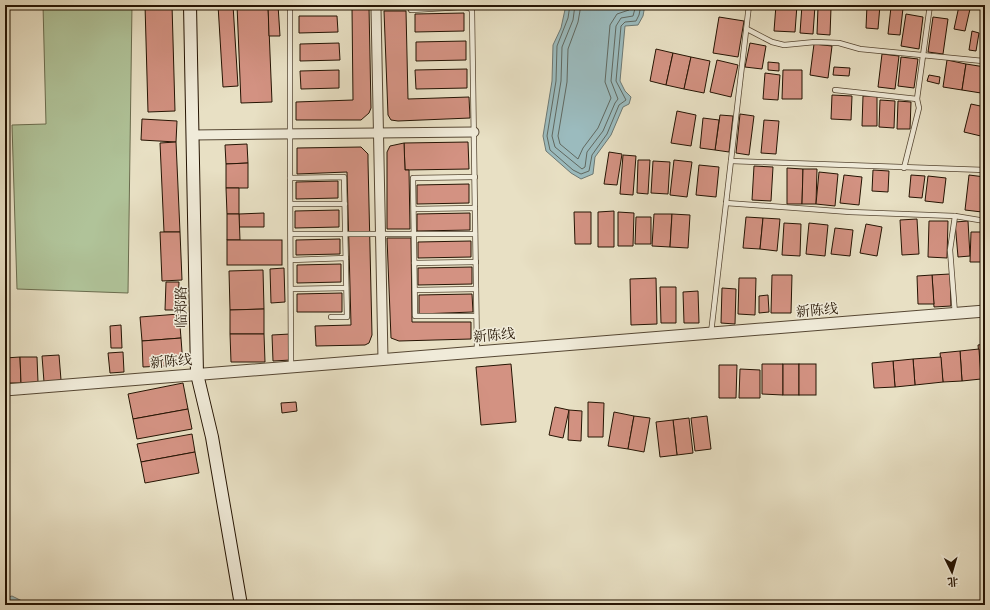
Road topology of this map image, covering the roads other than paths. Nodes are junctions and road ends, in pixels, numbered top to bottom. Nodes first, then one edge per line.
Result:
1 (190, 5) edge
2 (749, 5) edge
3 (930, 5) edge
4 (290, 8) dead end
5 (376, 9) dead end
6 (411, 10) dead end
7 (747, 29) junction
8 (923, 55) junction
9 (983, 61) dead end
10 (835, 90) dead end
11 (917, 98) junction
12 (474, 132) junction
13 (378, 133) junction
14 (290, 134) junction
15 (193, 135) junction
16 (731, 161) junction
17 (904, 168) junction
18 (985, 170) edge
19 (475, 177) junction
20 (290, 178) junction
21 (726, 203) junction
22 (291, 204) junction
23 (345, 204) junction
24 (475, 208) junction
25 (414, 209) junction
26 (955, 216) junction
27 (985, 221) edge
28 (290, 234) junction
29 (346, 234) junction
30 (380, 234) junction
31 (414, 234) junction
32 (476, 234) junction
33 (346, 258) junction
34 (291, 260) junction
35 (476, 262) junction
36 (414, 263) junction
37 (346, 288) junction
38 (291, 289) junction
39 (476, 289) junction
40 (415, 290) junction
41 (985, 311) edge
42 (955, 314) junction
43 (476, 316) junction
44 (331, 317) dead end
45 (711, 333) junction
46 (477, 352) junction
47 (383, 359) junction
48 (291, 366) junction
49 (197, 374) junction
50 (5, 390) edge
51 (241, 605) edge

1 - 15 main road, 临郑路
2 - 7 lane
3 - 8 lane
4 - 14 lane
5 - 13 street
6 - 12 lane
7 - 8 lane
7 - 16 lane
8 - 9 lane
8 - 11 lane
10 - 11 lane
11 - 17 lane
12 - 13 street
12 - 19 lane
13 - 14 street
13 - 30 street
14 - 15 street
14 - 20 lane
15 - 49 main road, 临郑路
16 - 17 lane
16 - 21 lane
17 - 18 lane
19 - 24 lane
19 - 25 lane
20 - 22 lane
20 - 23 lane
21 - 26 lane
21 - 45 lane
22 - 23 lane
22 - 28 lane
23 - 29 lane
24 - 25 lane
24 - 32 lane
25 - 31 lane
26 - 27 lane
26 - 42 lane
28 - 29 lane
28 - 34 lane
29 - 30 lane
29 - 33 lane
30 - 31 lane
30 - 47 street
31 - 32 lane
31 - 36 lane
32 - 35 lane
33 - 34 lane
33 - 37 lane
34 - 38 lane
35 - 36 lane
35 - 39 lane
36 - 40 lane
37 - 38 lane
37 - 44 lane
38 - 48 lane
39 - 40 lane
39 - 43 lane
40 - 43 lane
41 - 42 street, 新陈线
42 - 45 street, 新陈线
43 - 46 lane
45 - 46 street, 新陈线
46 - 47 street, 新陈线
47 - 48 street, 新陈线
48 - 49 street, 新陈线
49 - 50 street, 新陈线
49 - 51 main road, 临郑路

